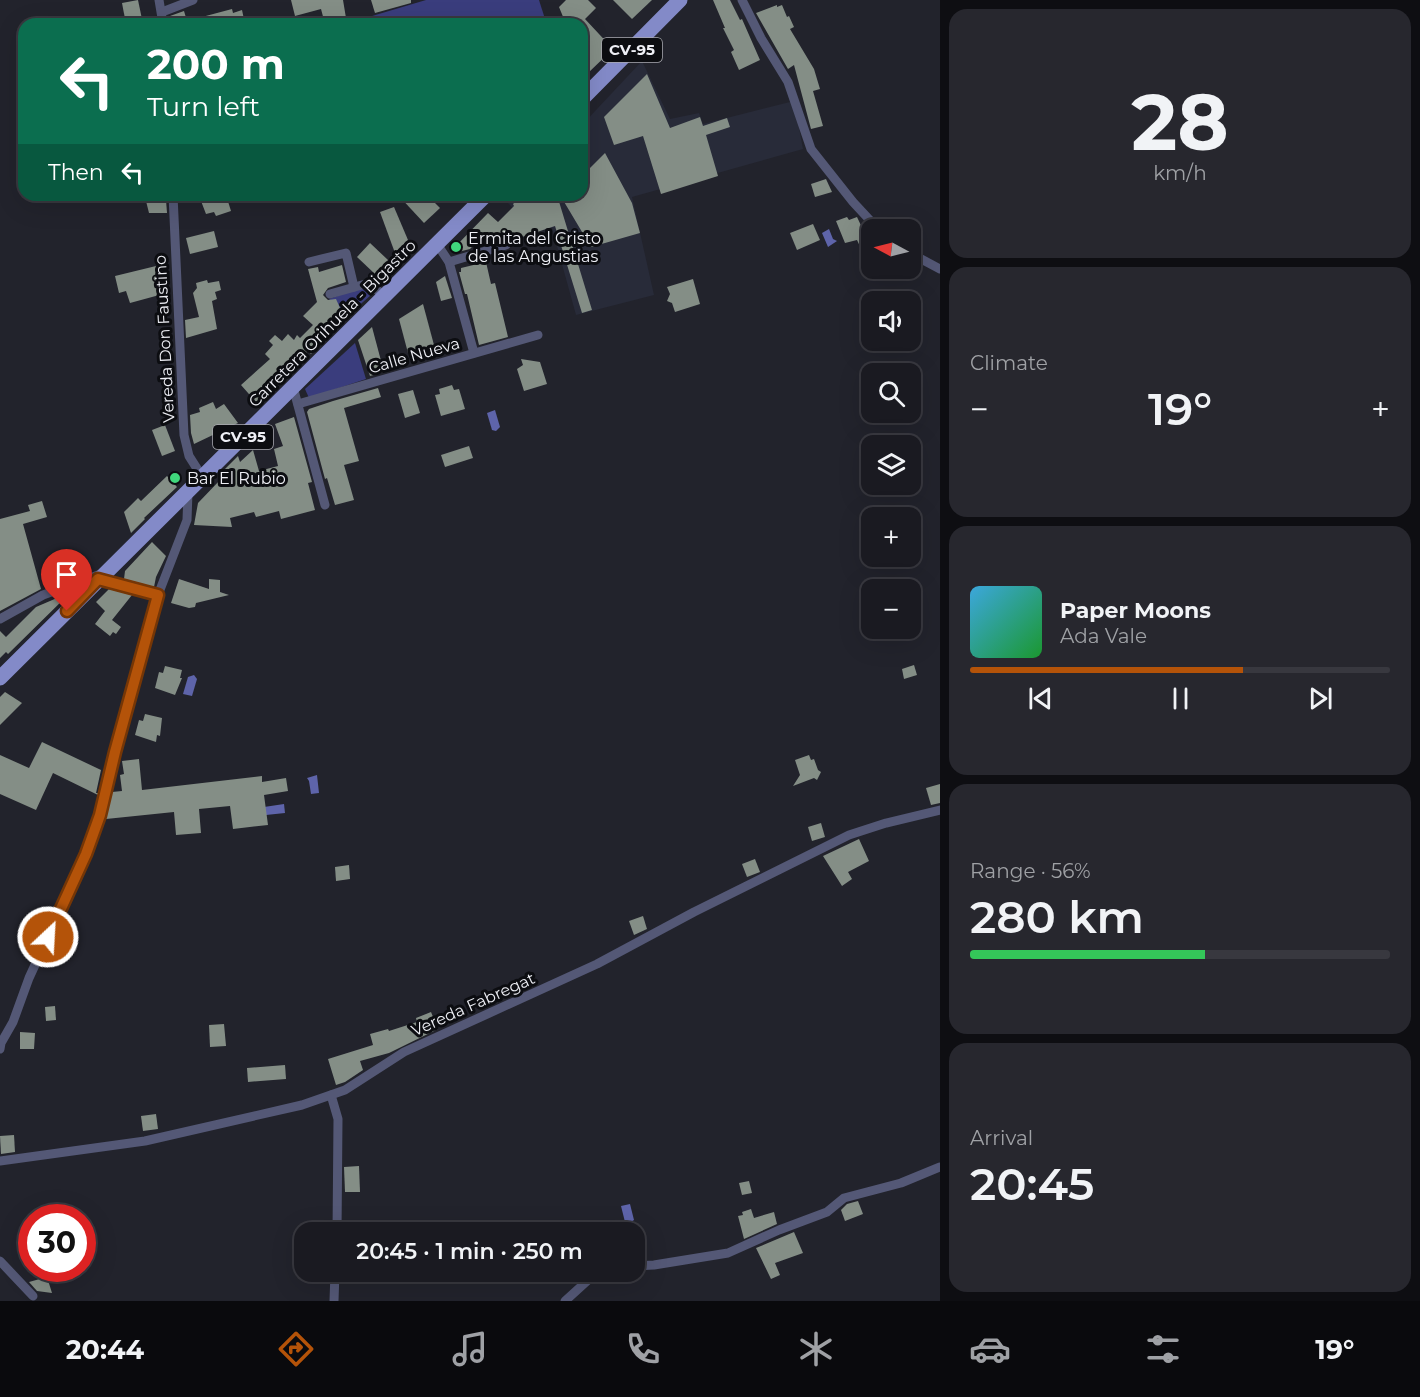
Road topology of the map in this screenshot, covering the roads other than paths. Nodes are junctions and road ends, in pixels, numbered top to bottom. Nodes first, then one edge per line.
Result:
1 (159, 0) edge
2 (193, 0) edge
3 (680, 0) edge
4 (742, 0) edge
5 (162, 12) junction
6 (162, 18) edge
7 (588, 93) edge
8 (173, 201) edge
9 (480, 201) edge
10 (869, 219) edge
11 (437, 244) junction
12 (506, 245) dead end
13 (921, 259) edge
14 (309, 262) dead end
15 (449, 262) junction
16 (940, 269) edge
17 (354, 287) junction
18 (330, 294) dead end
19 (384, 296) junction
20 (538, 335) dead end
21 (474, 353) junction
22 (293, 387) junction
23 (298, 404) junction
24 (203, 478) junction
25 (188, 491) junction
26 (325, 505) dead end
27 (102, 576) junction
28 (158, 595) junction
29 (0, 620) edge
30 (0, 678) edge
31 (940, 810) edge
32 (0, 1049) edge
33 (331, 1095) junction
34 (0, 1161) edge
35 (940, 1167) edge
36 (337, 1222) edge
37 (0, 1261) edge
38 (645, 1265) edge
39 (335, 1282) edge
40 (586, 1282) edge
41 (33, 1296) dead end
42 (334, 1301) edge
43 (565, 1301) edge

1 - 5 street
2 - 5 street
3 - 7 main road, CV-95
4 - 10 street
5 - 6 street
8 - 24 street, Vereda Don Faustino
9 - 11 main road, Carretera Orihuela - Bigastro / CV-95
11 - 15 street
11 - 19 main road, Carretera Orihuela - Bigastro / CV-95
12 - 15 street
13 - 16 street
14 - 17 street
15 - 21 street
17 - 18 street
17 - 19 street
19 - 22 main road, Carretera Orihuela - Bigastro / CV-95
20 - 21 street, Calle Nueva
21 - 23 street, Calle Nueva
22 - 23 street
22 - 24 main road, Carretera Orihuela - Bigastro / CV-95
23 - 26 street
24 - 25 main road, Carretera Orihuela - Bigastro / CV-95
25 - 27 main road, Carretera Orihuela - Bigastro / CV-95
25 - 28 street
27 - 28 street
27 - 29 street
27 - 30 main road, Carretera Orihuela - Bigastro / CV-95
28 - 32 street
31 - 33 street, Vereda Fabregat
33 - 34 street, Vereda Fabregat
33 - 36 street
35 - 38 street
37 - 41 street
39 - 42 street
40 - 43 street

